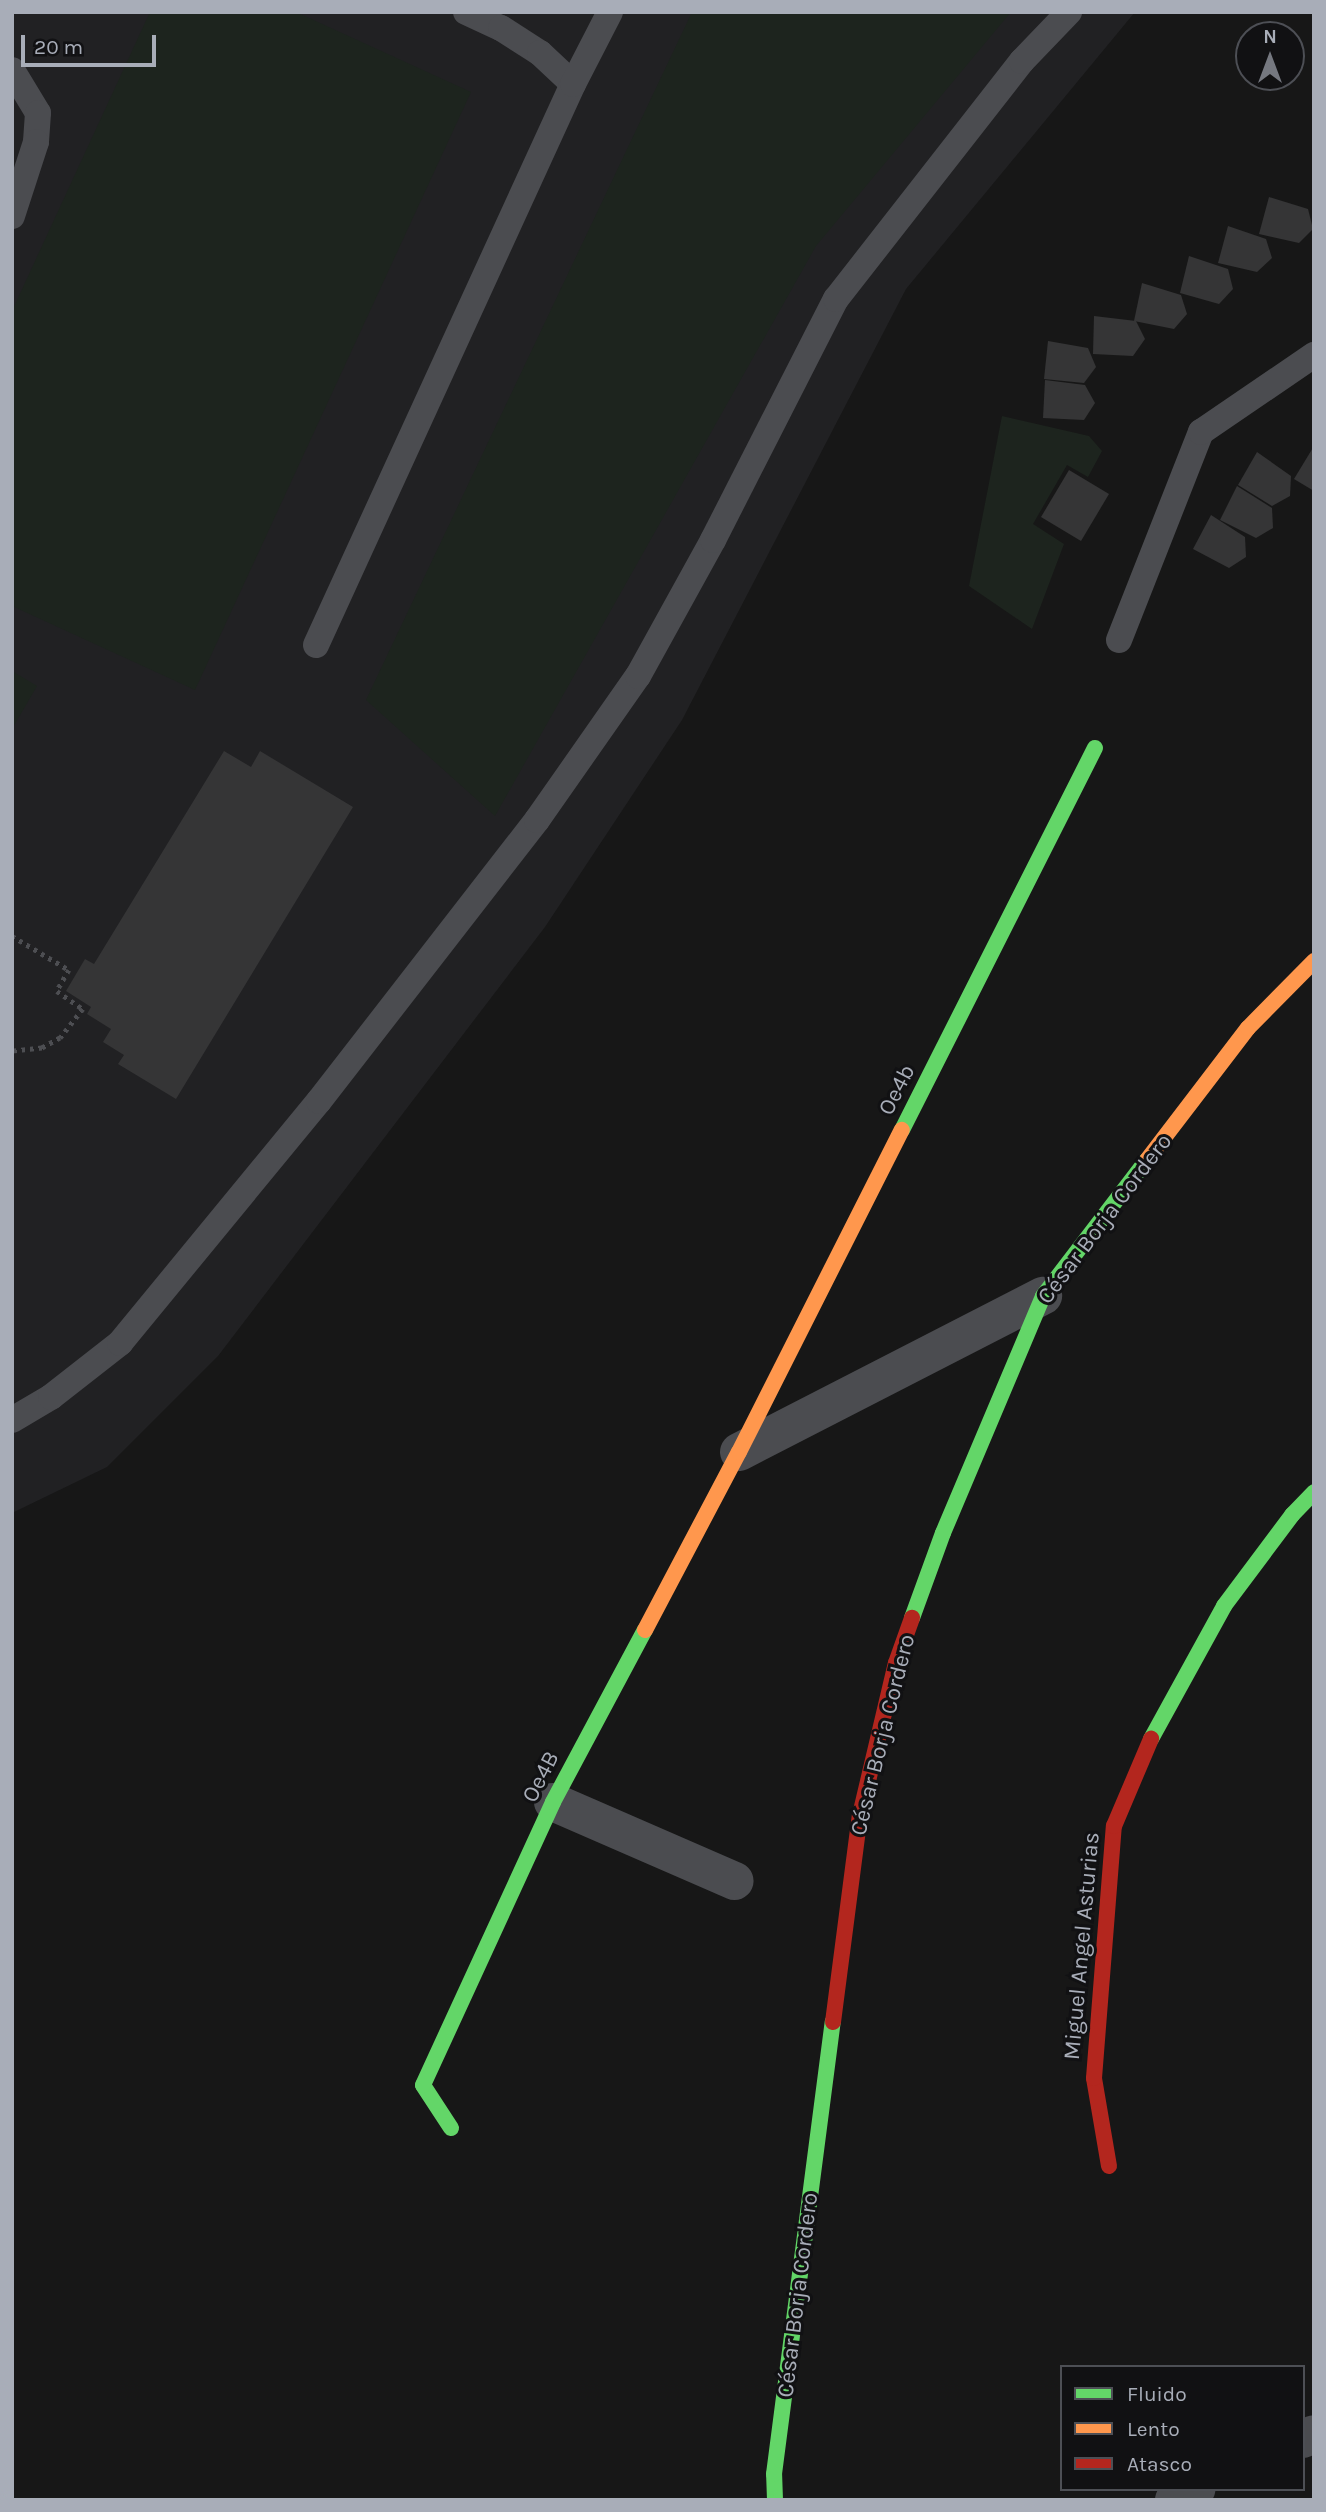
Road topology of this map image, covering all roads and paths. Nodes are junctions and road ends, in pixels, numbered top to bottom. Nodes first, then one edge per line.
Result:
1 (466, 12) edge
2 (610, 12) edge
3 (1069, 12) edge
4 (12, 70) edge
5 (573, 84) junction
6 (14, 208) edge
7 (1314, 355) edge
8 (1119, 640) dead end
9 (316, 645) dead end
10 (1095, 748) dead end
11 (12, 936) edge
12 (1314, 961) edge
13 (12, 1051) edge
14 (1043, 1296) junction
15 (13, 1421) edge
16 (739, 1452) junction
17 (1314, 1492) edge
18 (553, 1802) junction
19 (735, 1881) dead end
20 (452, 2128) dead end
21 (1109, 2166) dead end
22 (1193, 2491) edge
23 (775, 2500) edge
24 (1174, 2500) edge

1 - 5 lane
2 - 5 lane
3 - 15 lane
4 - 6 lane
5 - 9 lane
7 - 8 lane
10 - 16 street, Oe4b
11 - 13 path
12 - 14 street, César Borja Cordero
14 - 16 street
14 - 23 street, César Borja Cordero
16 - 18 street, Oe4B
17 - 21 street, Miguel Angel Asturias
18 - 19 street
18 - 20 street, Oe4B
22 - 24 street

